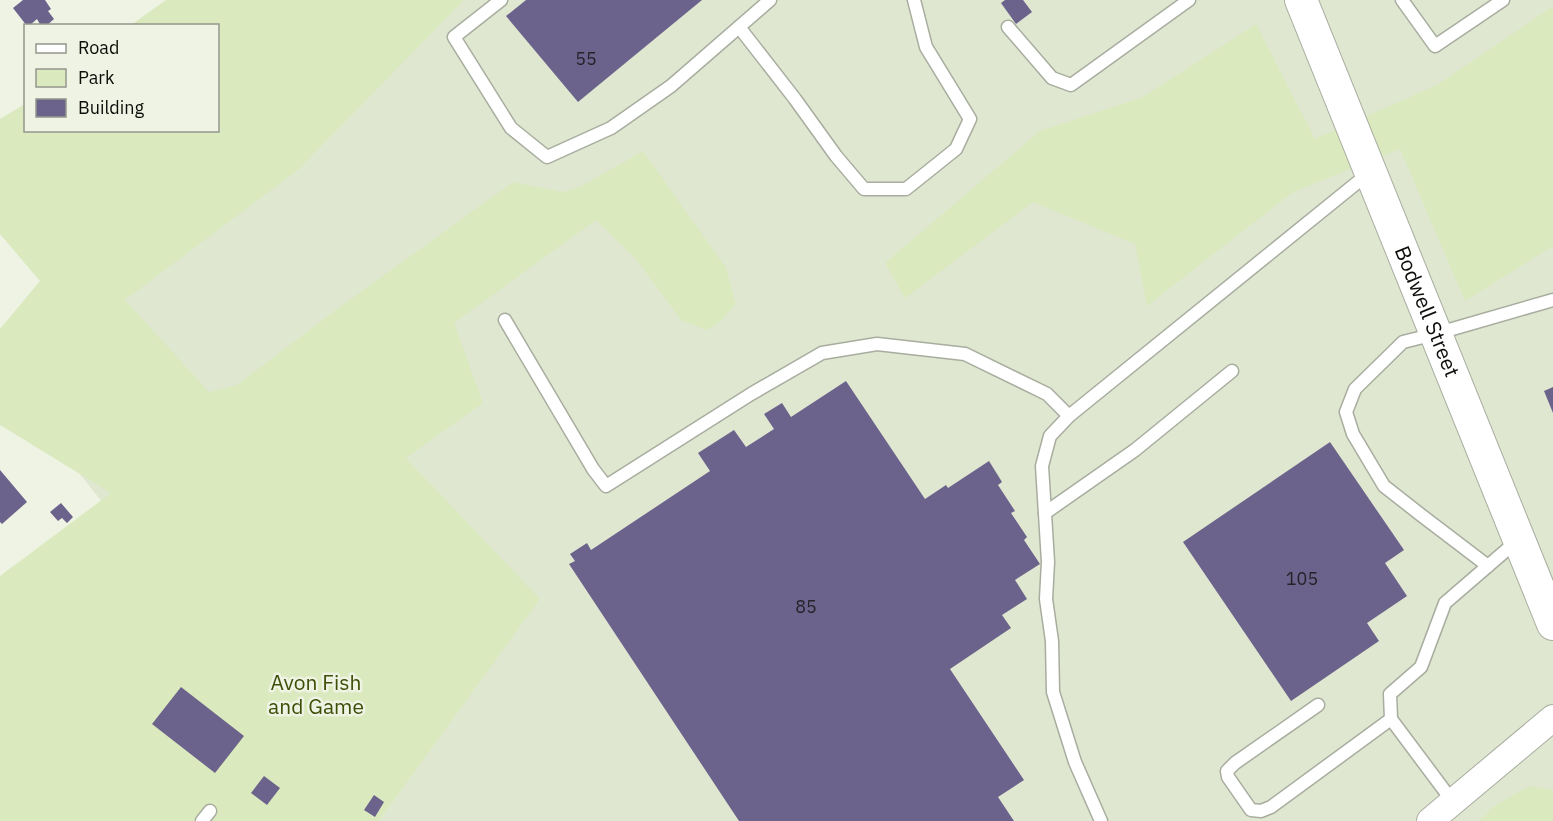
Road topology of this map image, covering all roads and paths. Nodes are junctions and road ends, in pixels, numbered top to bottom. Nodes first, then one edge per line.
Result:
1 (501, 0) edge
2 (770, 0) edge
3 (914, 0) edge
4 (1190, 0) edge
5 (1300, 0) edge
6 (1402, 0) edge
7 (1503, 0) edge
8 (1487, 4) edge
9 (738, 27) junction
10 (1008, 27) dead end
11 (1370, 173) junction
12 (1553, 300) edge
13 (505, 320) dead end
14 (1435, 334) junction
15 (1232, 370) dead end
16 (1069, 416) junction
17 (1045, 513) junction
18 (1519, 539) junction
19 (1488, 566) junction
20 (1553, 624) edge
21 (1318, 705) dead end
22 (1553, 718) edge
23 (1391, 719) junction
24 (1454, 801) junction
25 (210, 811) dead end
26 (201, 821) edge
27 (1101, 821) edge
28 (1430, 821) edge

1 - 9 lane
2 - 9 lane
3 - 9 lane
4 - 10 lane
5 - 11 street, Bodwell Street
6 - 8 lane
7 - 8 lane
11 - 14 street, Bodwell Street
11 - 16 lane
12 - 14 lane
13 - 16 lane
14 - 18 street, Bodwell Street
14 - 19 lane
15 - 17 lane
16 - 17 lane
17 - 27 lane
18 - 19 lane
18 - 20 street, Bodwell Street
19 - 23 lane
21 - 23 lane
22 - 24 street
23 - 24 lane
24 - 28 street
25 - 26 lane

